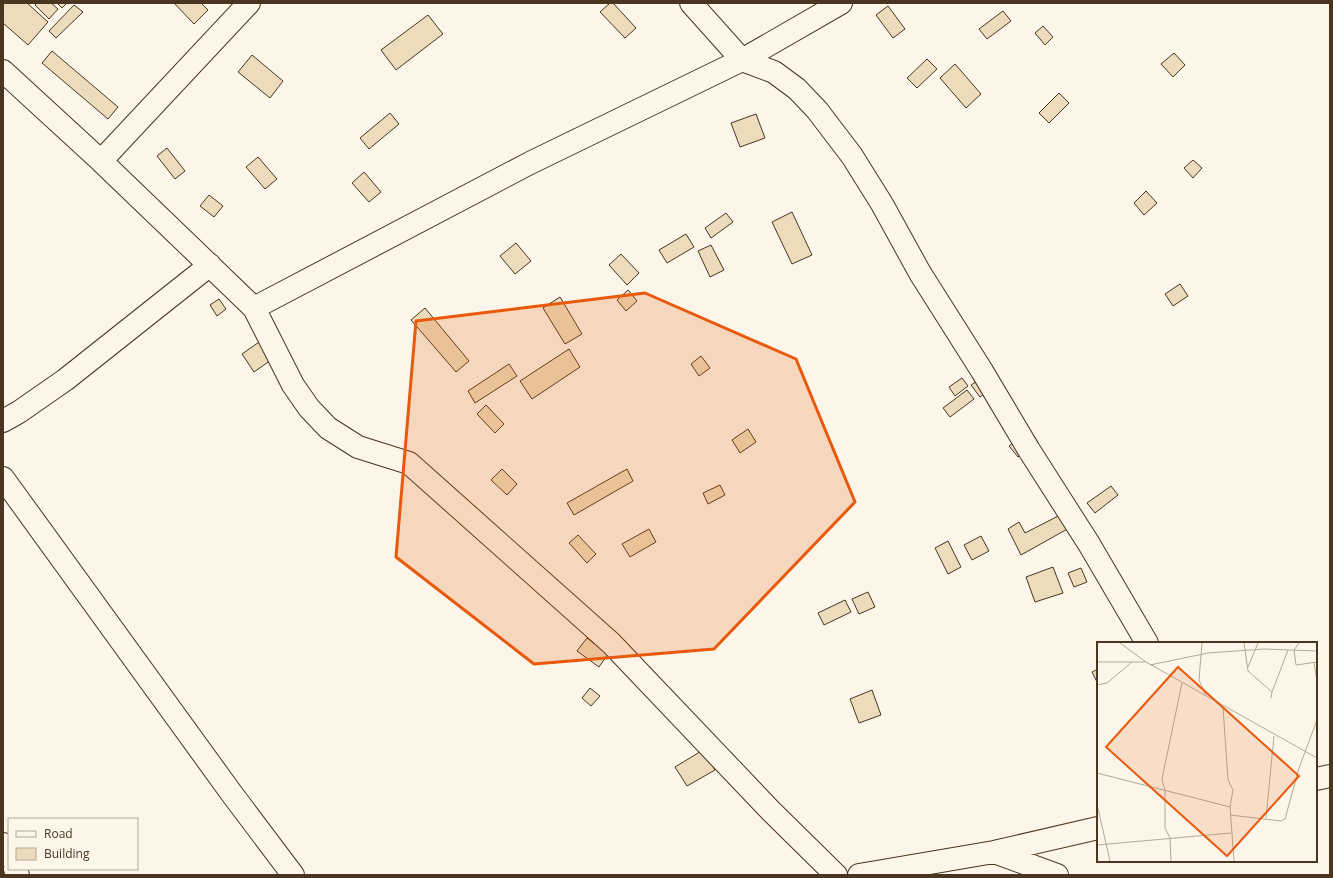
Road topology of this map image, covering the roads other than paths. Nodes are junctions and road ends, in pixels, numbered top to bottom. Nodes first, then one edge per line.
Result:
1 (249, 3) edge
2 (691, 3) edge
3 (841, 3) edge
4 (742, 60) junction
5 (3, 71) edge
6 (101, 161) junction
7 (210, 265) junction
8 (254, 308) junction
9 (3, 420) edge
10 (3, 478) edge
11 (1146, 642) edge
12 (1330, 776) edge
13 (1317, 779) edge
14 (1097, 828) edge
15 (3, 844) edge
16 (994, 852) junction
17 (8, 854) edge
18 (293, 875) edge
19 (836, 875) edge
20 (859, 875) edge
21 (1057, 875) edge

1 - 6 street
2 - 4 street
3 - 4 street
4 - 8 street
4 - 11 street
5 - 6 street
6 - 7 street
7 - 8 street
7 - 9 street
8 - 19 street
10 - 18 street
12 - 13 street
14 - 16 street
15 - 17 street
16 - 20 street
16 - 21 street

